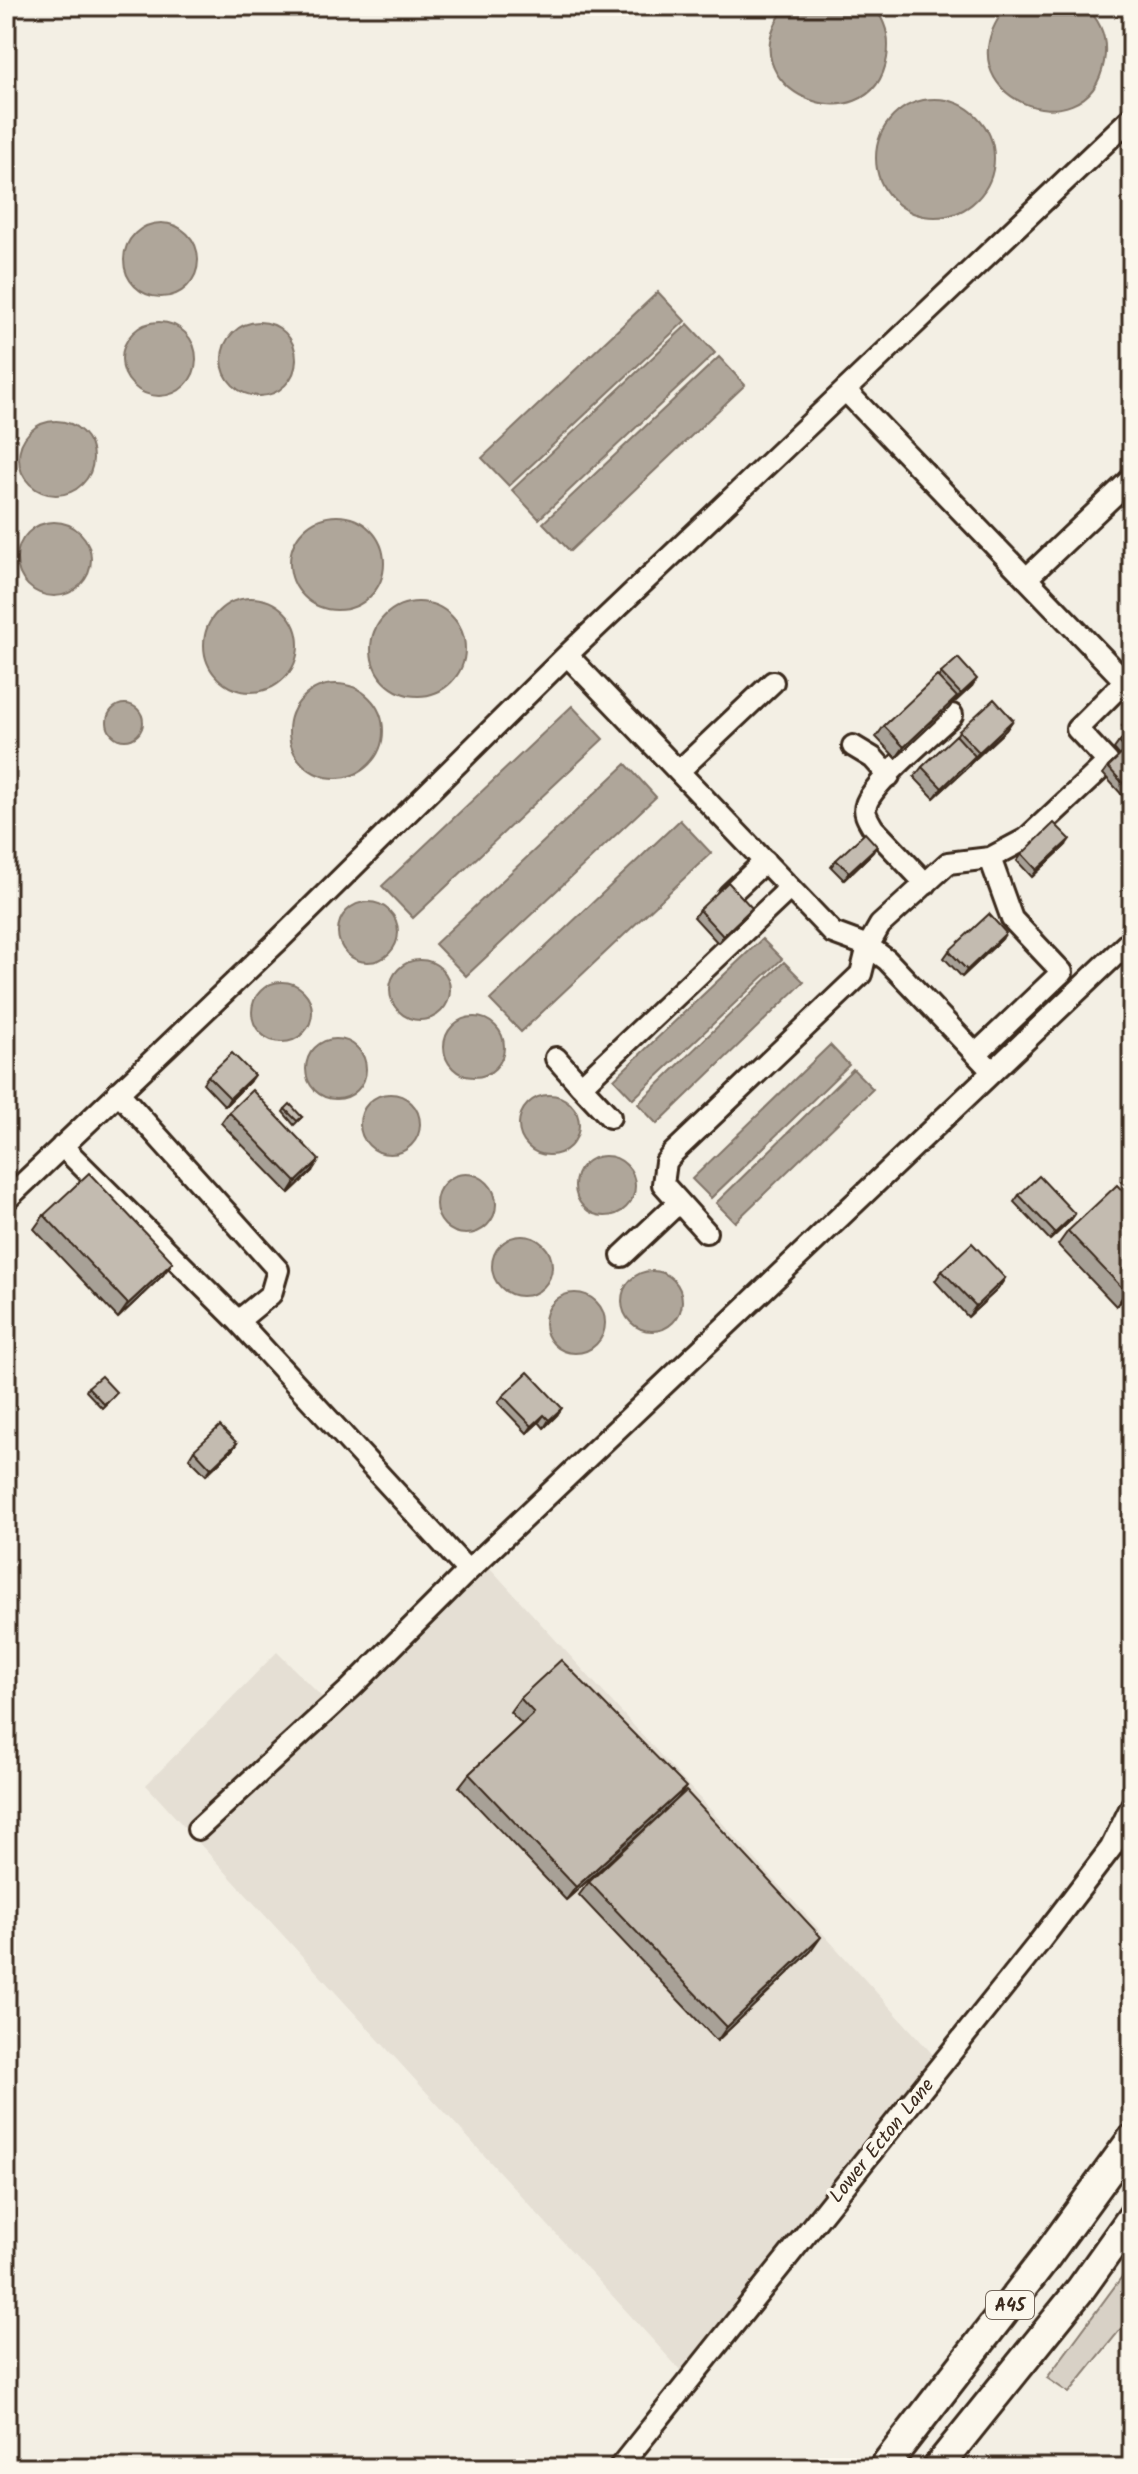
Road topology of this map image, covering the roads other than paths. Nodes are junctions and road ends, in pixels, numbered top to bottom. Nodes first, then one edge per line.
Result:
1 (1132, 117) edge
2 (845, 390) junction
3 (1132, 478) edge
4 (1028, 577) junction
5 (567, 655) junction
6 (1128, 678) edge
7 (773, 682) dead end
8 (952, 715) edge
9 (853, 746) dead end
10 (680, 770) junction
11 (889, 776) junction
12 (990, 858) junction
13 (765, 861) junction
14 (926, 884) junction
15 (790, 888) junction
16 (729, 895) edge
17 (1132, 939) edge
18 (868, 946) junction
19 (976, 1054) junction
20 (556, 1058) dead end
21 (992, 1071) junction
22 (581, 1086) junction
23 (118, 1092) junction
24 (610, 1117) dead end
25 (62, 1146) junction
26 (6, 1200) edge
27 (678, 1203) junction
28 (706, 1232) dead end
29 (622, 1256) dead end
30 (238, 1321) junction
31 (468, 1571) junction
32 (1132, 1805) edge
33 (198, 1829) dead end
34 (1132, 2139) edge
35 (1132, 2217) edge
36 (619, 2468) edge
37 (883, 2468) edge
38 (937, 2468) edge

1 - 2 street
2 - 4 street
2 - 5 street
3 - 4 street
4 - 6 street
5 - 10 street
5 - 23 street
6 - 12 street
7 - 10 street
8 - 11 street
9 - 11 street
10 - 13 street
11 - 14 street
12 - 14 street
12 - 19 street
13 - 15 street
13 - 16 street
14 - 18 street
15 - 18 street
15 - 22 street
17 - 21 street
18 - 19 street
18 - 27 street
19 - 21 street
20 - 22 street
21 - 31 street
22 - 24 street
23 - 25 street
23 - 30 street
25 - 26 street
25 - 30 street
27 - 28 street
27 - 29 street
30 - 31 street
31 - 33 street
32 - 36 street, Lower Ecton Lane
34 - 37 highway, A45
35 - 38 highway, A45

